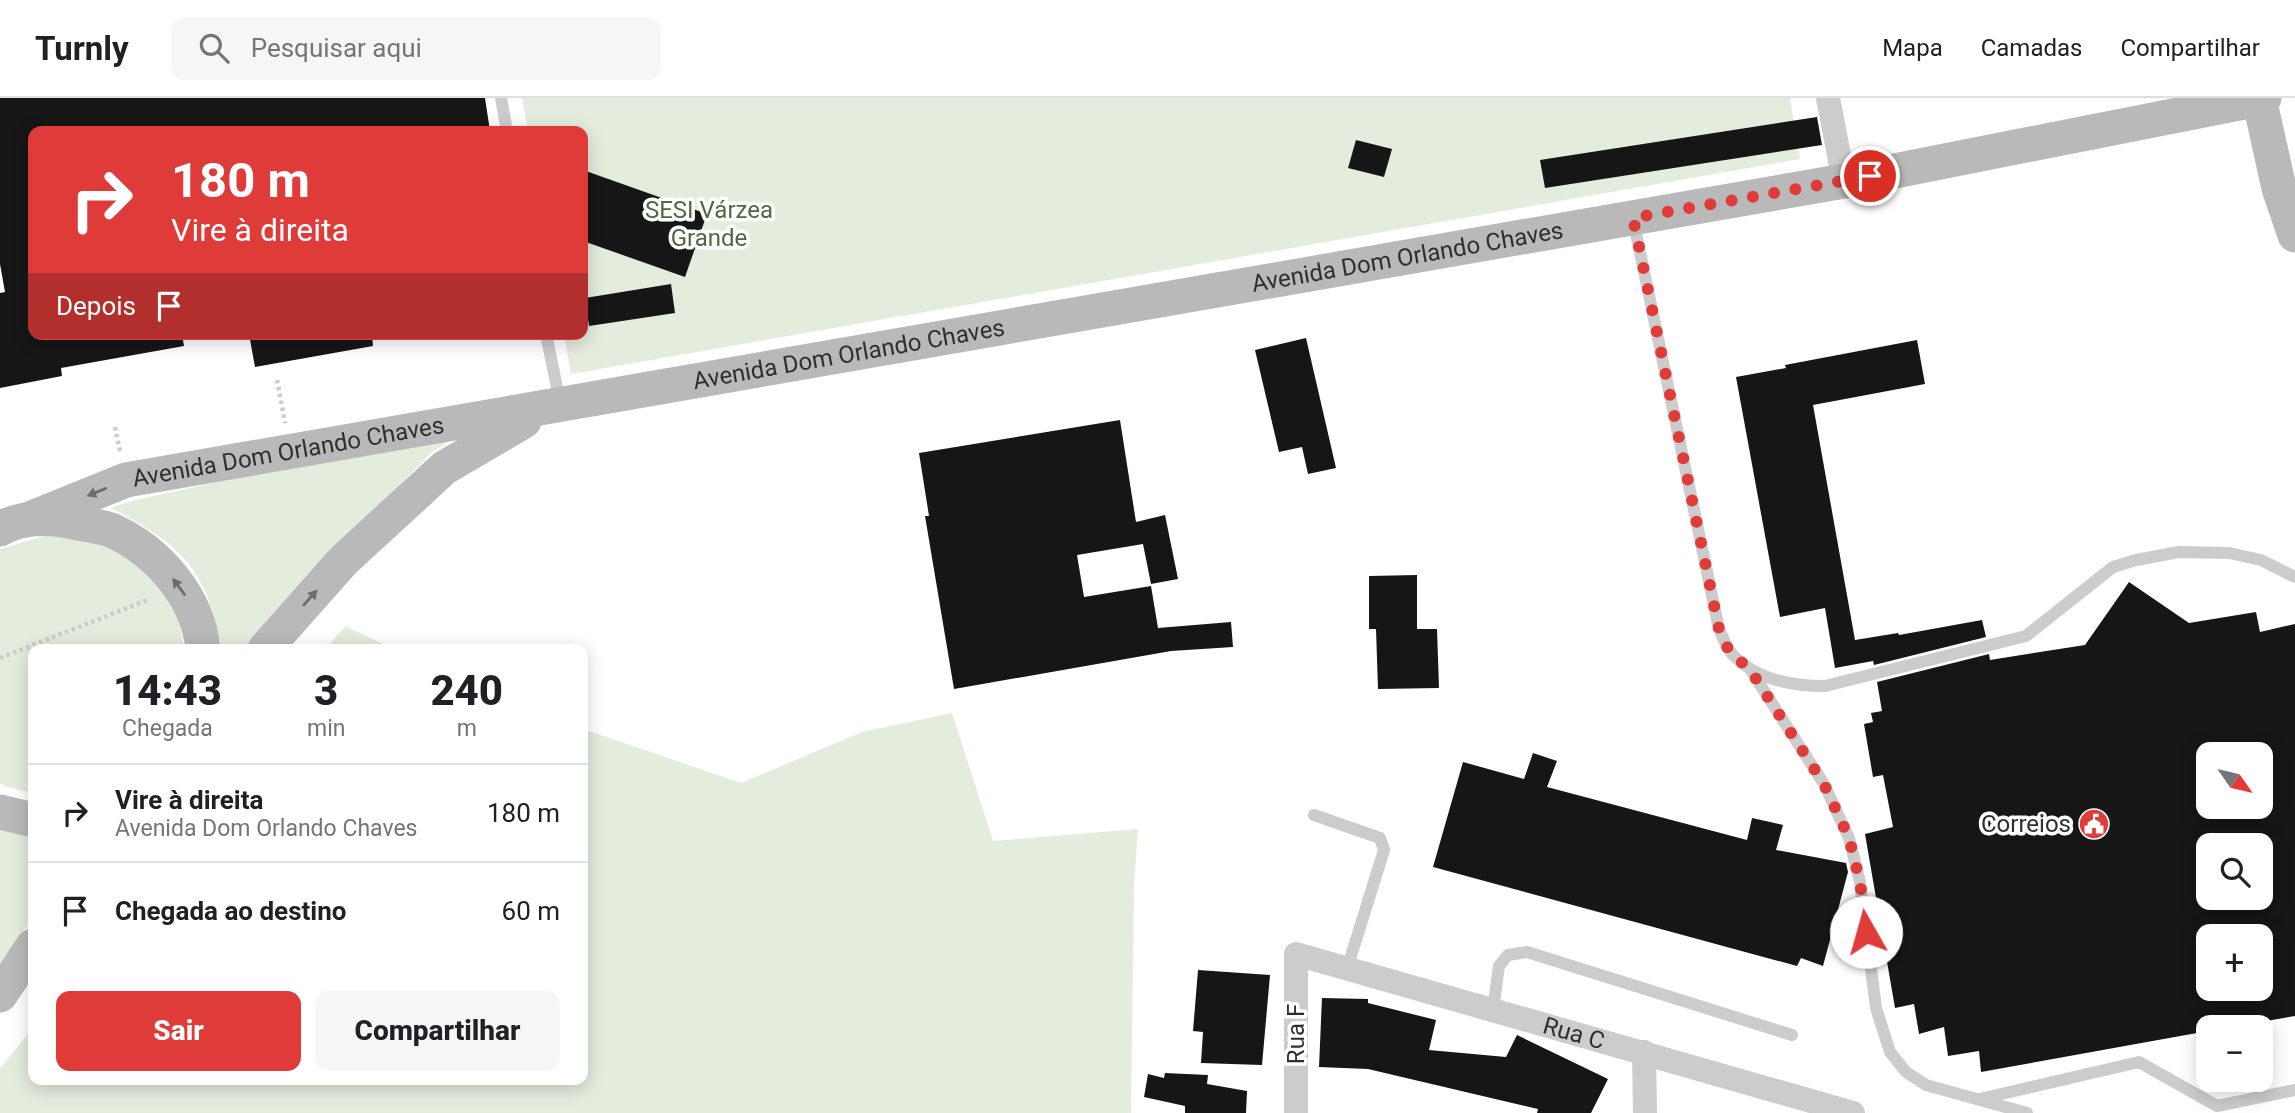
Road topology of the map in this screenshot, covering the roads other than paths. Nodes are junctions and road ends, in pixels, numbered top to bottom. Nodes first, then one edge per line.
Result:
1 (501, 98) edge
2 (1828, 98) edge
3 (2261, 98) edge
4 (506, 126) edge
5 (1844, 181) junction
6 (1633, 218) junction
7 (2295, 235) edge
8 (547, 340) edge
9 (555, 407) junction
10 (10, 523) edge
11 (2295, 577) edge
12 (203, 644) edge
13 (269, 644) edge
14 (1749, 668) junction
15 (0, 812) edge
16 (1314, 815) dead end
17 (28, 819) edge
18 (28, 953) edge
19 (1296, 954) joint
20 (1347, 969) junction
21 (0, 995) edge
22 (1493, 1010) junction
23 (1792, 1035) dead end
24 (1644, 1052) junction
25 (2295, 1090) edge
26 (1978, 1100) junction
27 (2243, 1107) edge
28 (1296, 1113) edge
29 (1645, 1113) edge
30 (1853, 1113) edge
31 (2027, 1113) edge

1 - 4 lane
2 - 5 street
3 - 5 main road, Avenida Dom Orlando Chaves
3 - 7 main road
5 - 6 main road, Avenida Dom Orlando Chaves
6 - 9 main road, Avenida Dom Orlando Chaves
6 - 14 lane
8 - 9 lane
9 -> 10 main road, Avenida Dom Orlando Chaves
13 -> 9 main road, Avenida Dom Orlando Chaves
12 -> 10 main road
11 - 14 lane
14 - 26 lane
15 - 17 main road
16 - 20 lane
18 - 21 main road
19 - 20 street, Rua C
19 - 28 street, Rua F
20 - 22 street, Rua C
22 - 23 lane
22 - 24 street, Rua C
24 - 29 street
24 - 30 street, Rua C
25 - 27 lane
26 - 27 lane
26 - 31 lane

